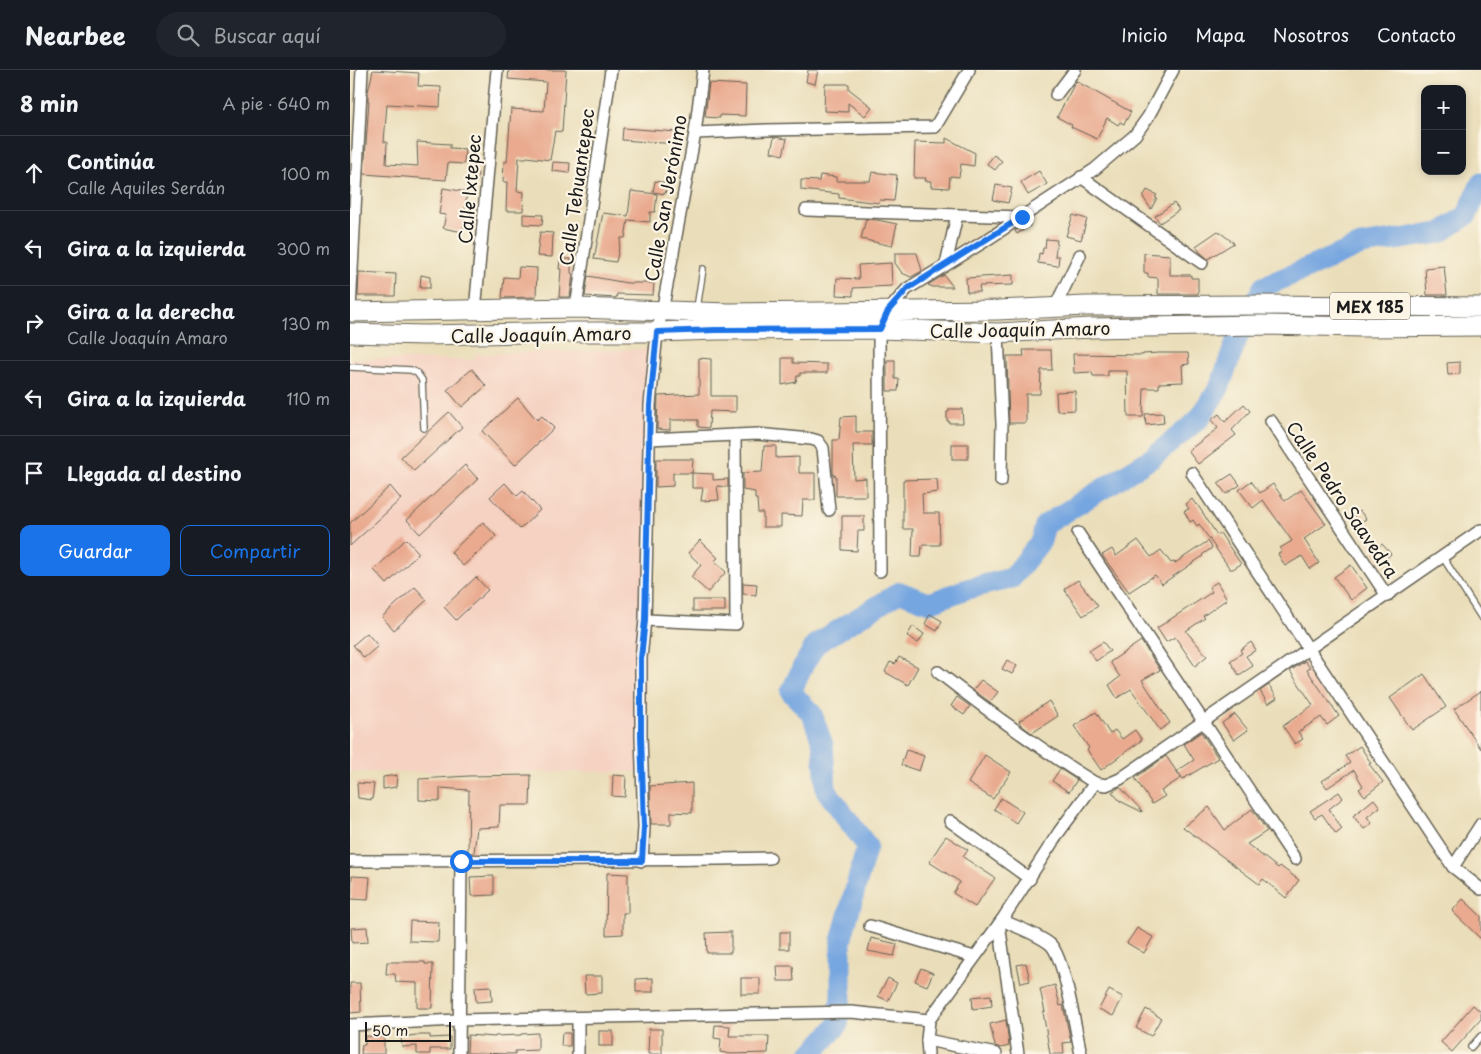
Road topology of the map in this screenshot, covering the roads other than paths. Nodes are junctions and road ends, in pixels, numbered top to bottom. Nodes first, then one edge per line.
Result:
1 (362, 70) edge
2 (497, 70) edge
3 (611, 70) edge
4 (703, 70) edge
5 (969, 70) edge
6 (1075, 70) edge
7 (1173, 70) edge
8 (1056, 95) dead end
9 (696, 133) junction
10 (1081, 177) junction
11 (806, 210) dead end
12 (957, 215) junction
13 (1022, 217) junction
14 (1080, 256) dead end
15 (1202, 263) dead end
16 (946, 264) junction
17 (703, 269) dead end
18 (1055, 307) junction
19 (1481, 307) edge
20 (576, 308) junction
21 (350, 311) edge
22 (476, 311) junction
23 (888, 311) junction
24 (662, 312) junction
25 (696, 313) junction
26 (1481, 326) edge
27 (880, 329) junction
28 (657, 332) junction
29 (350, 333) edge
30 (998, 333) junction
31 (350, 367) edge
32 (1271, 421) dead end
33 (424, 428) dead end
34 (735, 435) junction
35 (649, 439) junction
36 (1192, 474) dead end
37 (1001, 481) dead end
38 (829, 510) dead end
39 (1481, 530) edge
40 (1078, 534) dead end
41 (1442, 556) junction
42 (880, 571) dead end
43 (1386, 596) junction
44 (1481, 617) edge
45 (645, 620) junction
46 (1309, 647) junction
47 (938, 672) dead end
48 (1203, 721) junction
49 (1096, 783) junction
50 (950, 822) dead end
51 (1481, 824) edge
52 (770, 858) dead end
53 (1295, 859) dead end
54 (461, 861) junction
55 (642, 861) junction
56 (350, 862) edge
57 (1453, 867) junction
58 (1030, 879) junction
59 (1481, 889) edge
60 (1001, 922) junction
61 (870, 926) dead end
62 (974, 957) junction
63 (578, 1018) junction
64 (458, 1020) junction
65 (930, 1020) junction
66 (350, 1025) edge
67 (1481, 1036) edge
68 (927, 1040) junction
69 (1472, 1046) dead end
70 (351, 1054) edge
71 (459, 1054) edge
72 (578, 1054) edge
73 (928, 1054) edge
74 (996, 1054) edge
75 (1018, 1054) edge
76 (1081, 1054) edge

1 - 21 street
2 - 22 street, Calle Ixtepec
3 - 20 street, Calle Tehuantepec
4 - 9 street, Calle San Jerónimo
5 - 9 street
6 - 8 street
7 - 10 street
9 - 24 street, Calle San Jerónimo
10 - 13 street
10 - 15 street
11 - 12 street
12 - 13 street
12 - 16 street
13 - 16 street
14 - 18 street
16 - 23 street
17 - 25 lane
18 - 19 main road, Calle Joaquín Amaro / MEX 185
18 - 23 main road, Calle Joaquín Amaro
20 - 22 main road, Calle Joaquín Amaro
20 - 24 main road, Calle Joaquín Amaro
21 - 22 main road, Calle Joaquín Amaro
23 - 25 main road, Calle Joaquín Amaro
23 - 27 street
24 - 25 main road, Calle Joaquín Amaro
24 - 28 street, Calle San Jerónimo
26 - 30 main road, Calle Joaquín Amaro / MEX 185
27 - 28 main road, Calle Joaquín Amaro
27 - 30 main road, Calle Joaquín Amaro
27 - 42 street
28 - 29 main road, Calle Joaquín Amaro
28 - 35 street, Calle San Jerónimo
30 - 37 street
31 - 33 lane
32 - 43 street, Calle Pedro Saavedra
34 - 35 street
34 - 38 street
34 - 45 street
35 - 45 street, Calle San Jerónimo
36 - 46 street
39 - 41 street
40 - 48 street
41 - 43 street
41 - 44 lane
43 - 46 street
45 - 55 street, Calle San Jerónimo
46 - 48 street
46 - 57 street
47 - 49 street
48 - 49 street
48 - 53 street
49 - 58 street
50 - 58 street
51 - 57 street
52 - 55 street
54 - 55 street
54 - 56 street
54 - 64 street
57 - 59 street
58 - 60 street
60 - 62 street
60 - 75 street
60 - 76 street
61 - 62 street
62 - 65 street
63 - 64 street
63 - 65 street
63 - 72 street
64 - 66 street
64 - 71 street
65 - 68 street
66 - 70 street
67 - 69 lane
68 - 73 street
68 - 74 street

